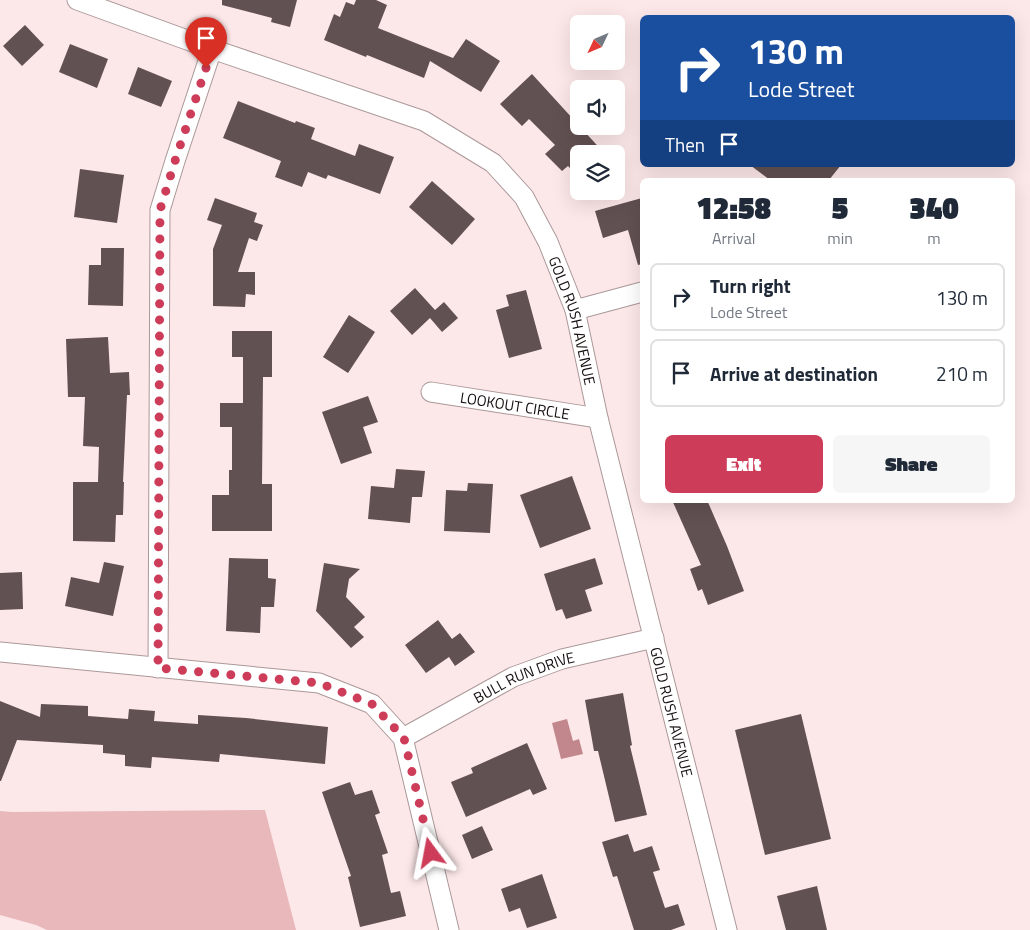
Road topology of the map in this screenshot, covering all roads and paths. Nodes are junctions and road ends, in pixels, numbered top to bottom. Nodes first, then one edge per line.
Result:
1 (76, 0) edge
2 (212, 49) junction
3 (640, 293) edge
4 (575, 310) junction
5 (431, 392) dead end
6 (598, 418) junction
7 (654, 638) junction
8 (0, 652) edge
9 (158, 668) junction
10 (404, 738) junction
11 (449, 930) edge
12 (727, 930) edge

1 - 2 street, GOLD RUSH AVENUE
2 - 4 street, GOLD RUSH AVENUE
2 - 9 street
3 - 4 street
4 - 6 street, GOLD RUSH AVENUE
5 - 6 street, LOOKOUT CIRCLE
6 - 7 street, GOLD RUSH AVENUE
7 - 10 street, BULL RUN DRIVE
7 - 12 street, GOLD RUSH AVENUE
8 - 9 street
9 - 10 street
10 - 11 street

